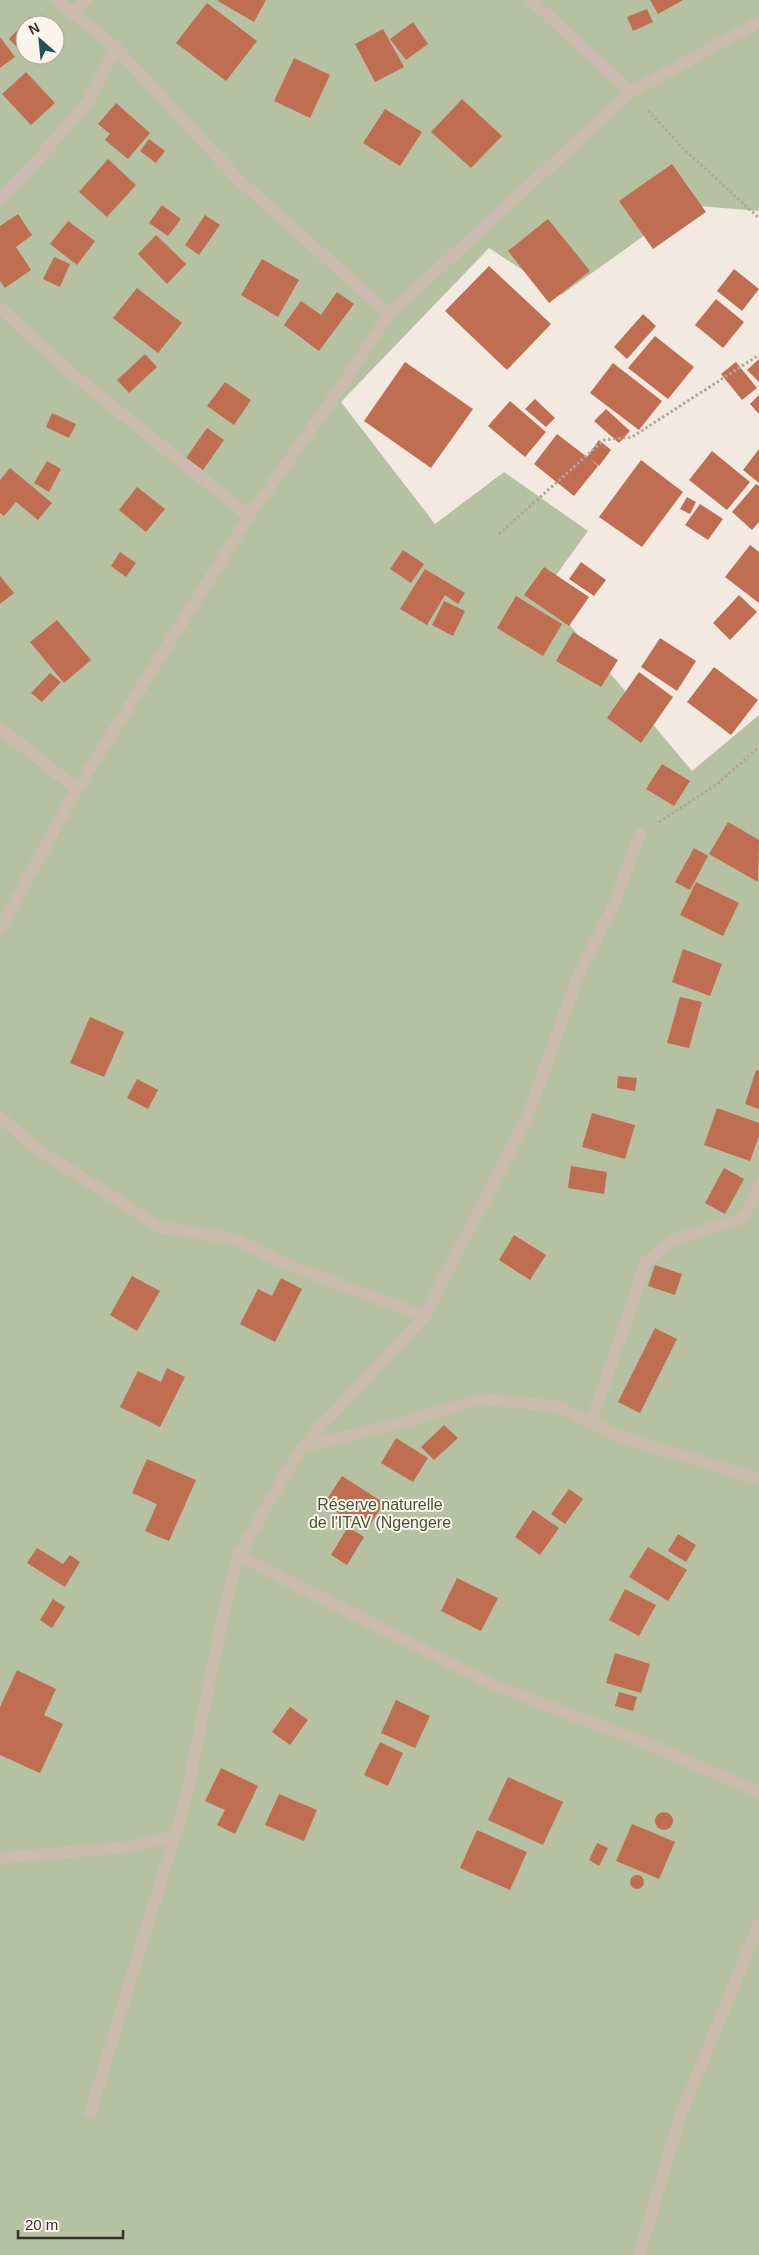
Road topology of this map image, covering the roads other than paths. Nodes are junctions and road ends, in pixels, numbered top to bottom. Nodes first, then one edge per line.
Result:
1 (57, 0) edge
2 (86, 0) edge
3 (530, 0) edge
4 (71, 14) junction
5 (759, 22) edge
6 (116, 48) junction
7 (631, 92) junction
8 (0, 199) edge
9 (0, 308) edge
10 (389, 314) junction
11 (248, 516) junction
12 (0, 728) edge
13 (77, 789) junction
14 (640, 834) road end
15 (0, 929) edge
16 (0, 1117) edge
17 (759, 1186) edge
18 (425, 1316) junction
19 (590, 1422) junction
20 (302, 1447) junction
21 (759, 1480) edge
22 (238, 1555) junction
23 (759, 1792) edge
24 (175, 1836) junction
25 (0, 1858) edge
26 (759, 1924) edge
27 (90, 2113) dead end
28 (639, 2255) edge

1 - 4 street
2 - 4 street
3 - 7 street
4 - 6 street
5 - 7 street
6 - 8 street
6 - 10 street
7 - 10 street
9 - 11 street
10 - 11 street
11 - 13 street
12 - 13 street
13 - 15 street
14 - 18 street
16 - 18 street
17 - 19 street
18 - 20 street
19 - 20 street
19 - 21 street
20 - 22 street
22 - 23 street
22 - 24 street
24 - 25 street
24 - 27 street
26 - 28 street

